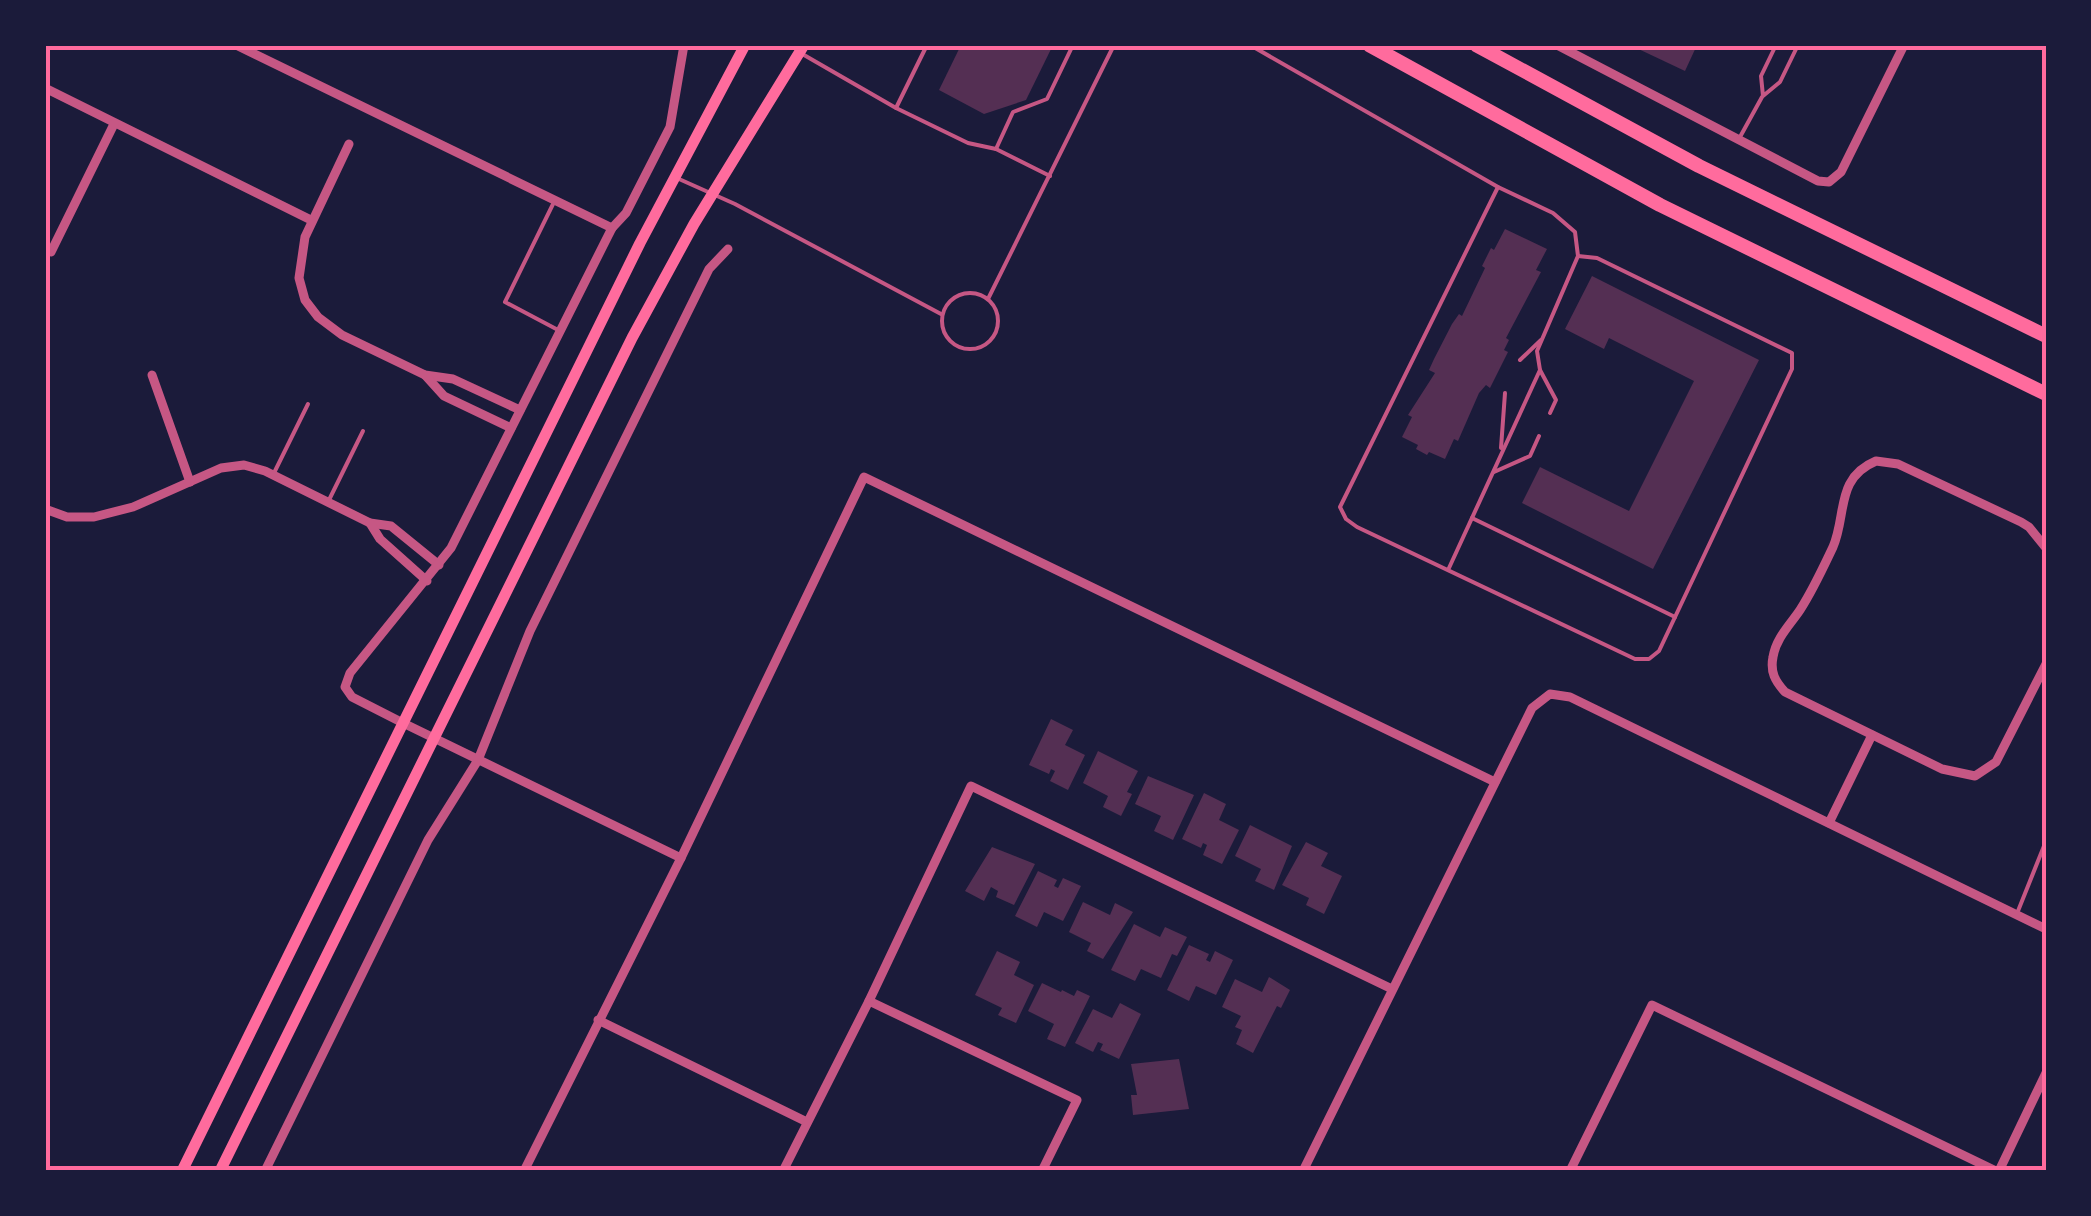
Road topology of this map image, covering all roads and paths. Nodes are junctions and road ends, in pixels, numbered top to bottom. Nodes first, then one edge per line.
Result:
1 (236, 45) edge
2 (684, 45) edge
3 (745, 45) edge
4 (927, 45) edge
5 (1073, 45) edge
6 (1114, 45) edge
7 (1250, 45) edge
8 (1369, 45) edge
9 (1476, 45) edge
10 (1558, 45) edge
11 (1776, 45) edge
12 (1798, 45) edge
13 (1904, 45) edge
14 (802, 49) edge
15 (45, 88) edge
16 (1763, 96) junction
17 (896, 108) junction
18 (114, 124) junction
19 (1737, 141) junction
20 (349, 144) dead end
21 (996, 148) junction
22 (1051, 176) junction
23 (675, 177) junction
24 (1498, 187) junction
25 (714, 194) junction
26 (555, 200) junction
27 (311, 220) junction
28 (612, 228) junction
29 (728, 250) dead end
30 (51, 252) dead end
31 (1578, 256) junction
32 (988, 298) junction
33 (942, 314) junction
34 (560, 330) junction
35 (1544, 336) junction
36 (2046, 336) edge
37 (1520, 360) dead end
38 (1540, 370) junction
39 (152, 374) dead end
40 (425, 375) junction
41 (1505, 393) dead end
42 (2046, 394) edge
43 (308, 404) dead end
44 (520, 410) junction
45 (1550, 413) dead end
46 (511, 428) junction
47 (363, 431) dead end
48 (1539, 436) dead end
49 (1501, 455) junction
50 (1494, 472) junction
51 (273, 475) junction
52 (190, 482) junction
53 (328, 502) junction
54 (45, 508) edge
55 (1472, 518) junction
56 (370, 523) junction
57 (2046, 548) edge
58 (440, 565) junction
59 (1449, 568) junction
60 (427, 581) junction
61 (1675, 617) junction
62 (2046, 664) edge
63 (403, 723) junction
64 (1872, 735) junction
65 (434, 739) junction
66 (478, 760) junction
67 (1495, 782) junction
68 (1830, 823) junction
69 (2046, 841) edge
70 (681, 858) junction
71 (2016, 914) junction
72 (2046, 928) edge
73 (1392, 990) junction
74 (869, 1001) junction
75 (598, 1020) junction
76 (2046, 1074) edge
77 (807, 1122) junction
78 (182, 1171) edge
79 (220, 1171) edge
80 (265, 1171) edge
81 (524, 1171) edge
82 (783, 1171) edge
83 (1042, 1171) edge
84 (1303, 1171) edge
85 (1570, 1171) edge
86 (1998, 1171) edge

1 - 26 street
2 - 28 street
3 - 23 main road
4 - 17 lane
5 - 21 lane
6 - 22 lane
7 - 24 lane
8 - 42 main road
9 - 36 main road
10 - 19 street
11 - 16 lane
12 - 16 lane
13 - 19 street
14 - 17 lane
14 - 25 main road
15 - 18 street
16 - 19 lane
17 - 21 lane
18 - 27 street
18 - 30 street
20 - 27 street
21 - 22 lane
22 - 32 lane
23 - 25 lane
23 - 63 main road
24 - 31 lane
24 - 59 lane
25 - 33 lane
25 - 65 main road
26 - 28 street
26 - 34 lane
27 - 40 street
28 - 34 street
29 - 66 street
31 - 35 lane
31 - 61 lane
32 - 33 lane
32 - 33 lane
34 - 44 street
35 - 37 lane
35 - 38 lane
38 - 45 lane
38 - 49 lane
39 - 52 street
40 - 44 street
40 - 46 street
41 - 49 lane
43 - 51 lane
44 - 46 street
46 - 58 street
47 - 53 lane
48 - 50 lane
49 - 50 lane
50 - 55 lane
51 - 52 street
51 - 53 street
52 - 54 street
53 - 56 street
55 - 59 lane
55 - 61 lane
56 - 58 street
56 - 60 street
57 - 64 street
58 - 60 street
59 - 61 lane
60 - 63 street
62 - 64 street
63 - 65 street
63 - 78 main road
64 - 68 street
65 - 66 street
65 - 79 main road
66 - 70 street
66 - 80 street
67 - 68 street
67 - 70 street
67 - 73 street
68 - 71 street
69 - 71 lane
70 - 75 street
71 - 72 street
73 - 74 street
73 - 84 street
74 - 77 street
74 - 83 street
75 - 77 street
75 - 81 street
76 - 86 street
77 - 82 street
85 - 86 street

